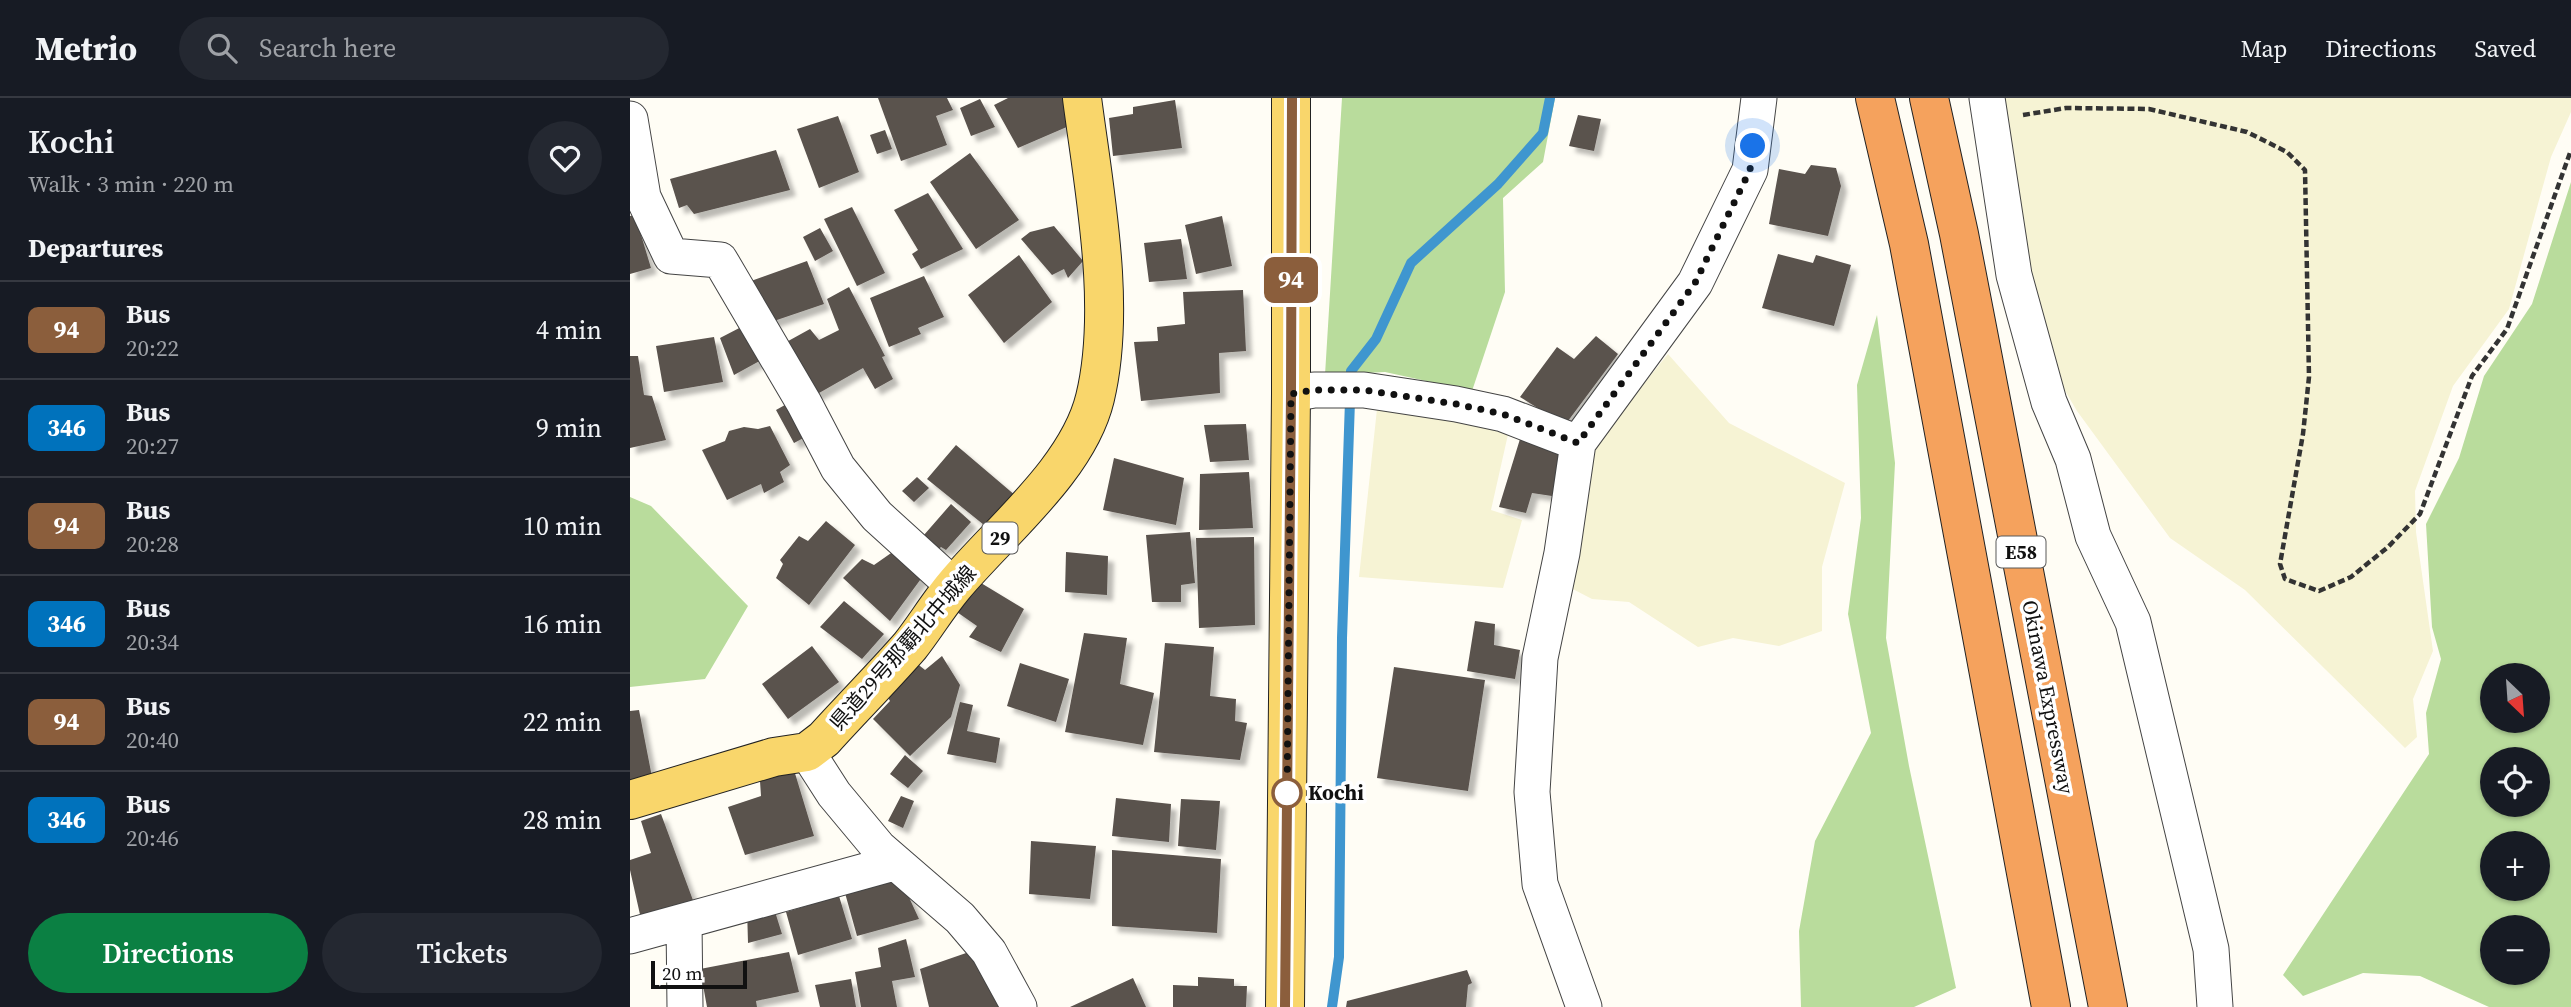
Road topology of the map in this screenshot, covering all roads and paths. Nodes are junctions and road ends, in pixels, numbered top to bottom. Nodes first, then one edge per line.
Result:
1 (1082, 98) edge
2 (1292, 98) edge
3 (1759, 98) edge
4 (1875, 98) edge
5 (1929, 98) edge
6 (1989, 109) edge
7 (630, 119) edge
8 (2571, 150) edge
9 (1291, 394) junction
10 (1578, 443) junction
11 (954, 586) junction
12 (807, 752) junction
13 (630, 800) edge
14 (894, 863) junction
15 (684, 922) junction
16 (630, 936) edge
17 (685, 1007) edge
18 (1019, 1007) edge
19 (1285, 1007) edge
20 (1584, 1007) edge
21 (2051, 1007) edge
22 (2108, 1007) edge
23 (2215, 1007) edge

1 - 11 main road, 県道29号那覇北中城線 / 29
2 - 9 main road
3 - 10 street
4 - 21 highway, E58
5 - 22 highway, Okinawa Expressway / E58
6 - 8 path
6 - 23 street
7 - 11 street
9 - 10 street
9 - 19 main road
10 - 20 street
11 - 12 main road, 県道29号那覇北中城線 / 29
12 - 13 main road
12 - 14 street
14 - 15 street
14 - 18 street
15 - 16 street
15 - 17 street

